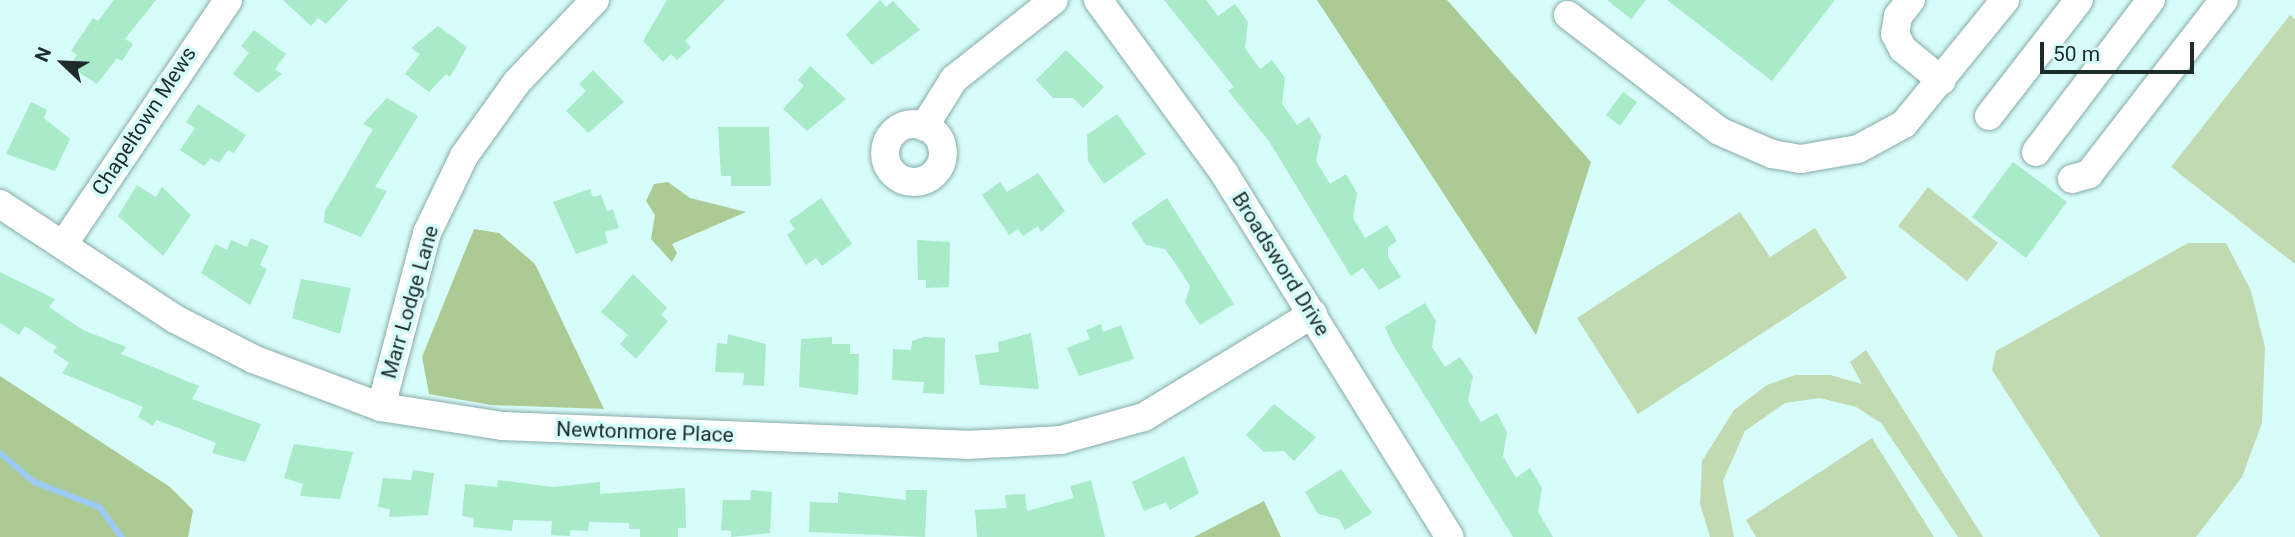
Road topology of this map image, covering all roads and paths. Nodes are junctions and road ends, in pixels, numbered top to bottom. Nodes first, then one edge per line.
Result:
1 (228, 0) edge
2 (595, 0) edge
3 (1054, 0) edge
4 (1098, 0) edge
5 (1911, 0) edge
6 (2005, 0) edge
7 (2079, 0) edge
8 (2151, 0) edge
9 (2224, 0) edge
10 (1568, 15) dead end
11 (1942, 81) junction
12 (1989, 116) dead end
13 (924, 127) dead end
14 (2036, 152) dead end
15 (2072, 178) dead end
16 (0, 204) edge
17 (62, 245) junction
18 (1313, 314) junction
19 (381, 407) junction
20 (1450, 537) edge

1 - 17 street, Chapeltown Mews
2 - 19 street, Marr Lodge Lane
3 - 13 street
4 - 18 street, Broadsword Drive
5 - 11 street
6 - 11 street
7 - 12 street
8 - 14 street
9 - 15 street
10 - 11 street
16 - 17 street, Newtonmore Place
17 - 19 street, Newtonmore Place
18 - 19 street, Newtonmore Place
18 - 20 street, Broadsword Drive

